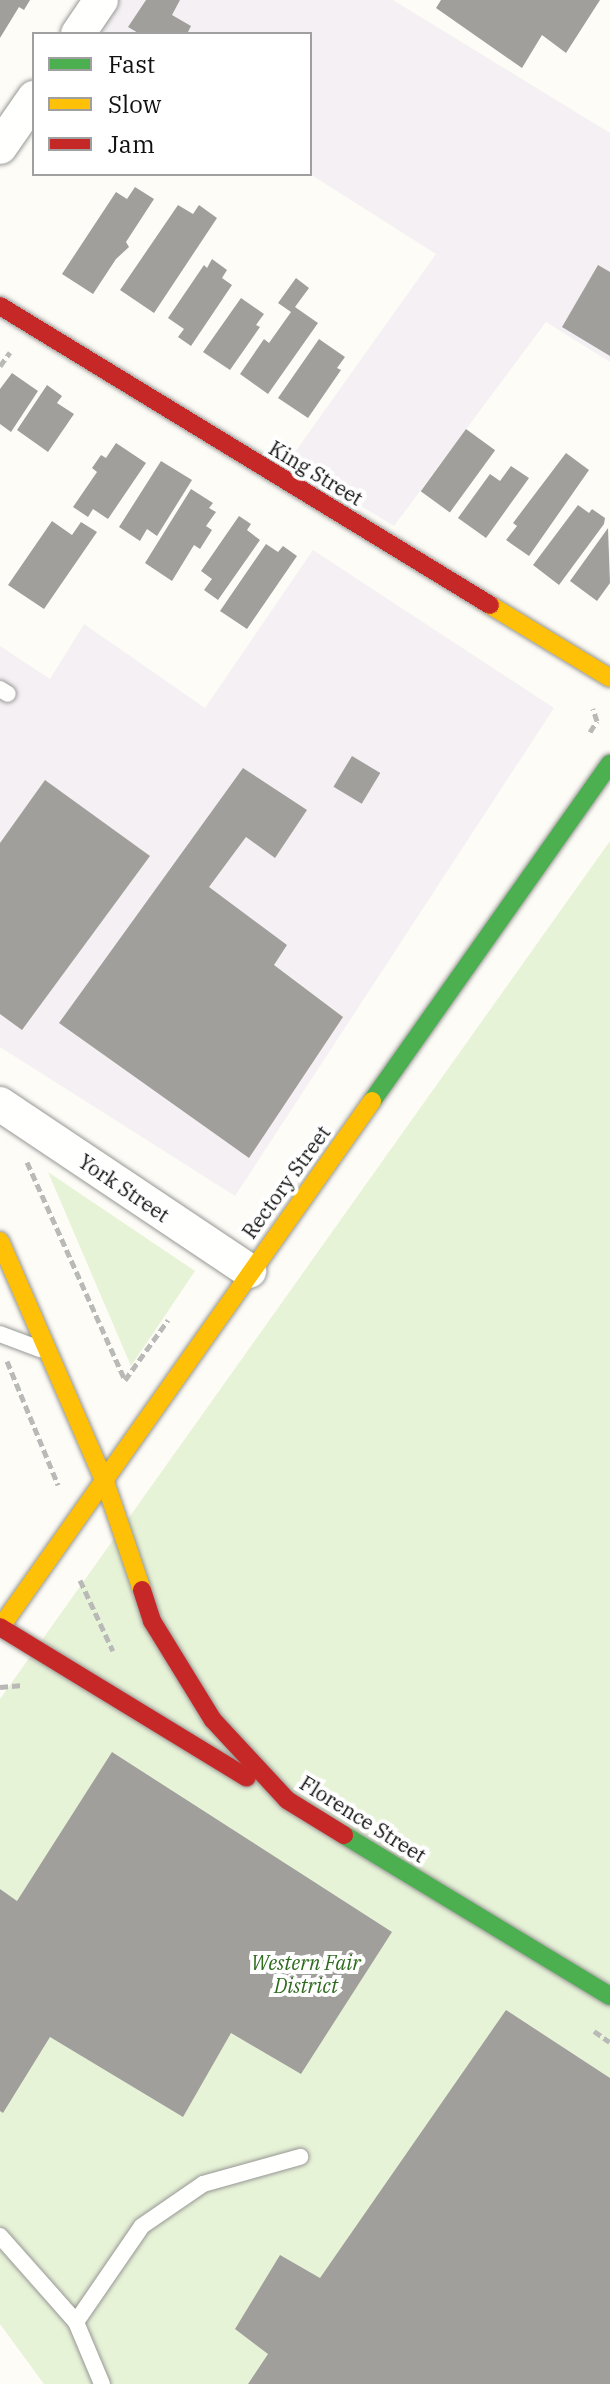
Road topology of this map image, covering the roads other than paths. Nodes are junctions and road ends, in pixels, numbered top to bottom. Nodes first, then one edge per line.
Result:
1 (101, 0) edge
2 (79, 32) edge
3 (32, 101) edge
4 (0, 147) edge
5 (6, 321) edge
6 (610, 678) edge
7 (610, 764) edge
8 (0, 1104) edge
9 (1, 1245) edge
10 (249, 1271) junction
11 (0, 1334) edge
12 (51, 1353) junction
13 (105, 1482) junction
14 (0, 1628) edge
15 (287, 1800) junction
16 (610, 1996) edge
17 (300, 2157) dead end
18 (0, 2236) edge
19 (76, 2322) junction
20 (102, 2384) edge

1 - 2 street
3 - 4 street
5 - 6 street, King Street
7 - 10 street, Rectory Street
8 - 10 street, York Street
9 - 12 street
10 - 13 street, Rectory Street
11 - 12 lane
12 - 13 street
13 - 14 street, Rectory Street
13 - 15 street, Florence Street
14 - 15 street
15 - 16 street, Florence Street
17 - 19 lane
18 - 19 lane
19 - 20 lane

